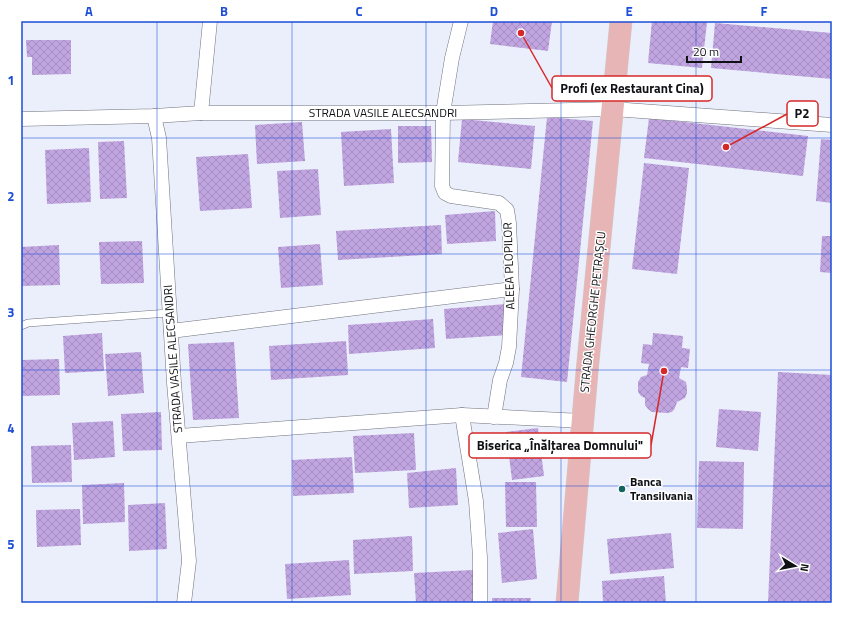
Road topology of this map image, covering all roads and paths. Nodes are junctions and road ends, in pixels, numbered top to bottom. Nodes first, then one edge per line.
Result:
1 (210, 21) edge
2 (461, 21) edge
3 (621, 21) edge
4 (613, 109) junction
5 (201, 113) junction
6 (443, 113) junction
7 (154, 116) junction
8 (21, 119) edge
9 (832, 125) edge
10 (512, 289) junction
11 (170, 313) junction
12 (21, 326) edge
13 (171, 331) junction
14 (462, 415) junction
15 (494, 417) junction
16 (583, 421) junction
17 (178, 436) junction
18 (184, 603) edge
19 (480, 603) edge
20 (567, 603) edge

1 - 5 street
2 - 6 street, ALEEA PLOPILOR
3 - 4 main road, STRADA GHEORGHE PETRAȘCU
4 - 6 street, STRADA VASILE ALECSANDRI
4 - 9 street, STRADA VASILE ALECSANDRI
4 - 16 main road, STRADA GHEORGHE PETRAȘCU
5 - 6 street, STRADA VASILE ALECSANDRI
5 - 7 street, STRADA VASILE ALECSANDRI
6 - 10 street, ALEEA PLOPILOR
7 - 8 street, STRADA VASILE ALECSANDRI
7 - 11 street, STRADA VASILE ALECSANDRI
10 - 13 street
10 - 15 street, ALEEA PLOPILOR
11 - 12 lane
11 - 13 street, STRADA VASILE ALECSANDRI
13 - 17 street, STRADA VASILE ALECSANDRI
14 - 15 street
14 - 17 street
14 - 19 street
15 - 16 street
16 - 20 main road, STRADA GHEORGHE PETRAȘCU
17 - 18 street, STRADA VASILE ALECSANDRI

